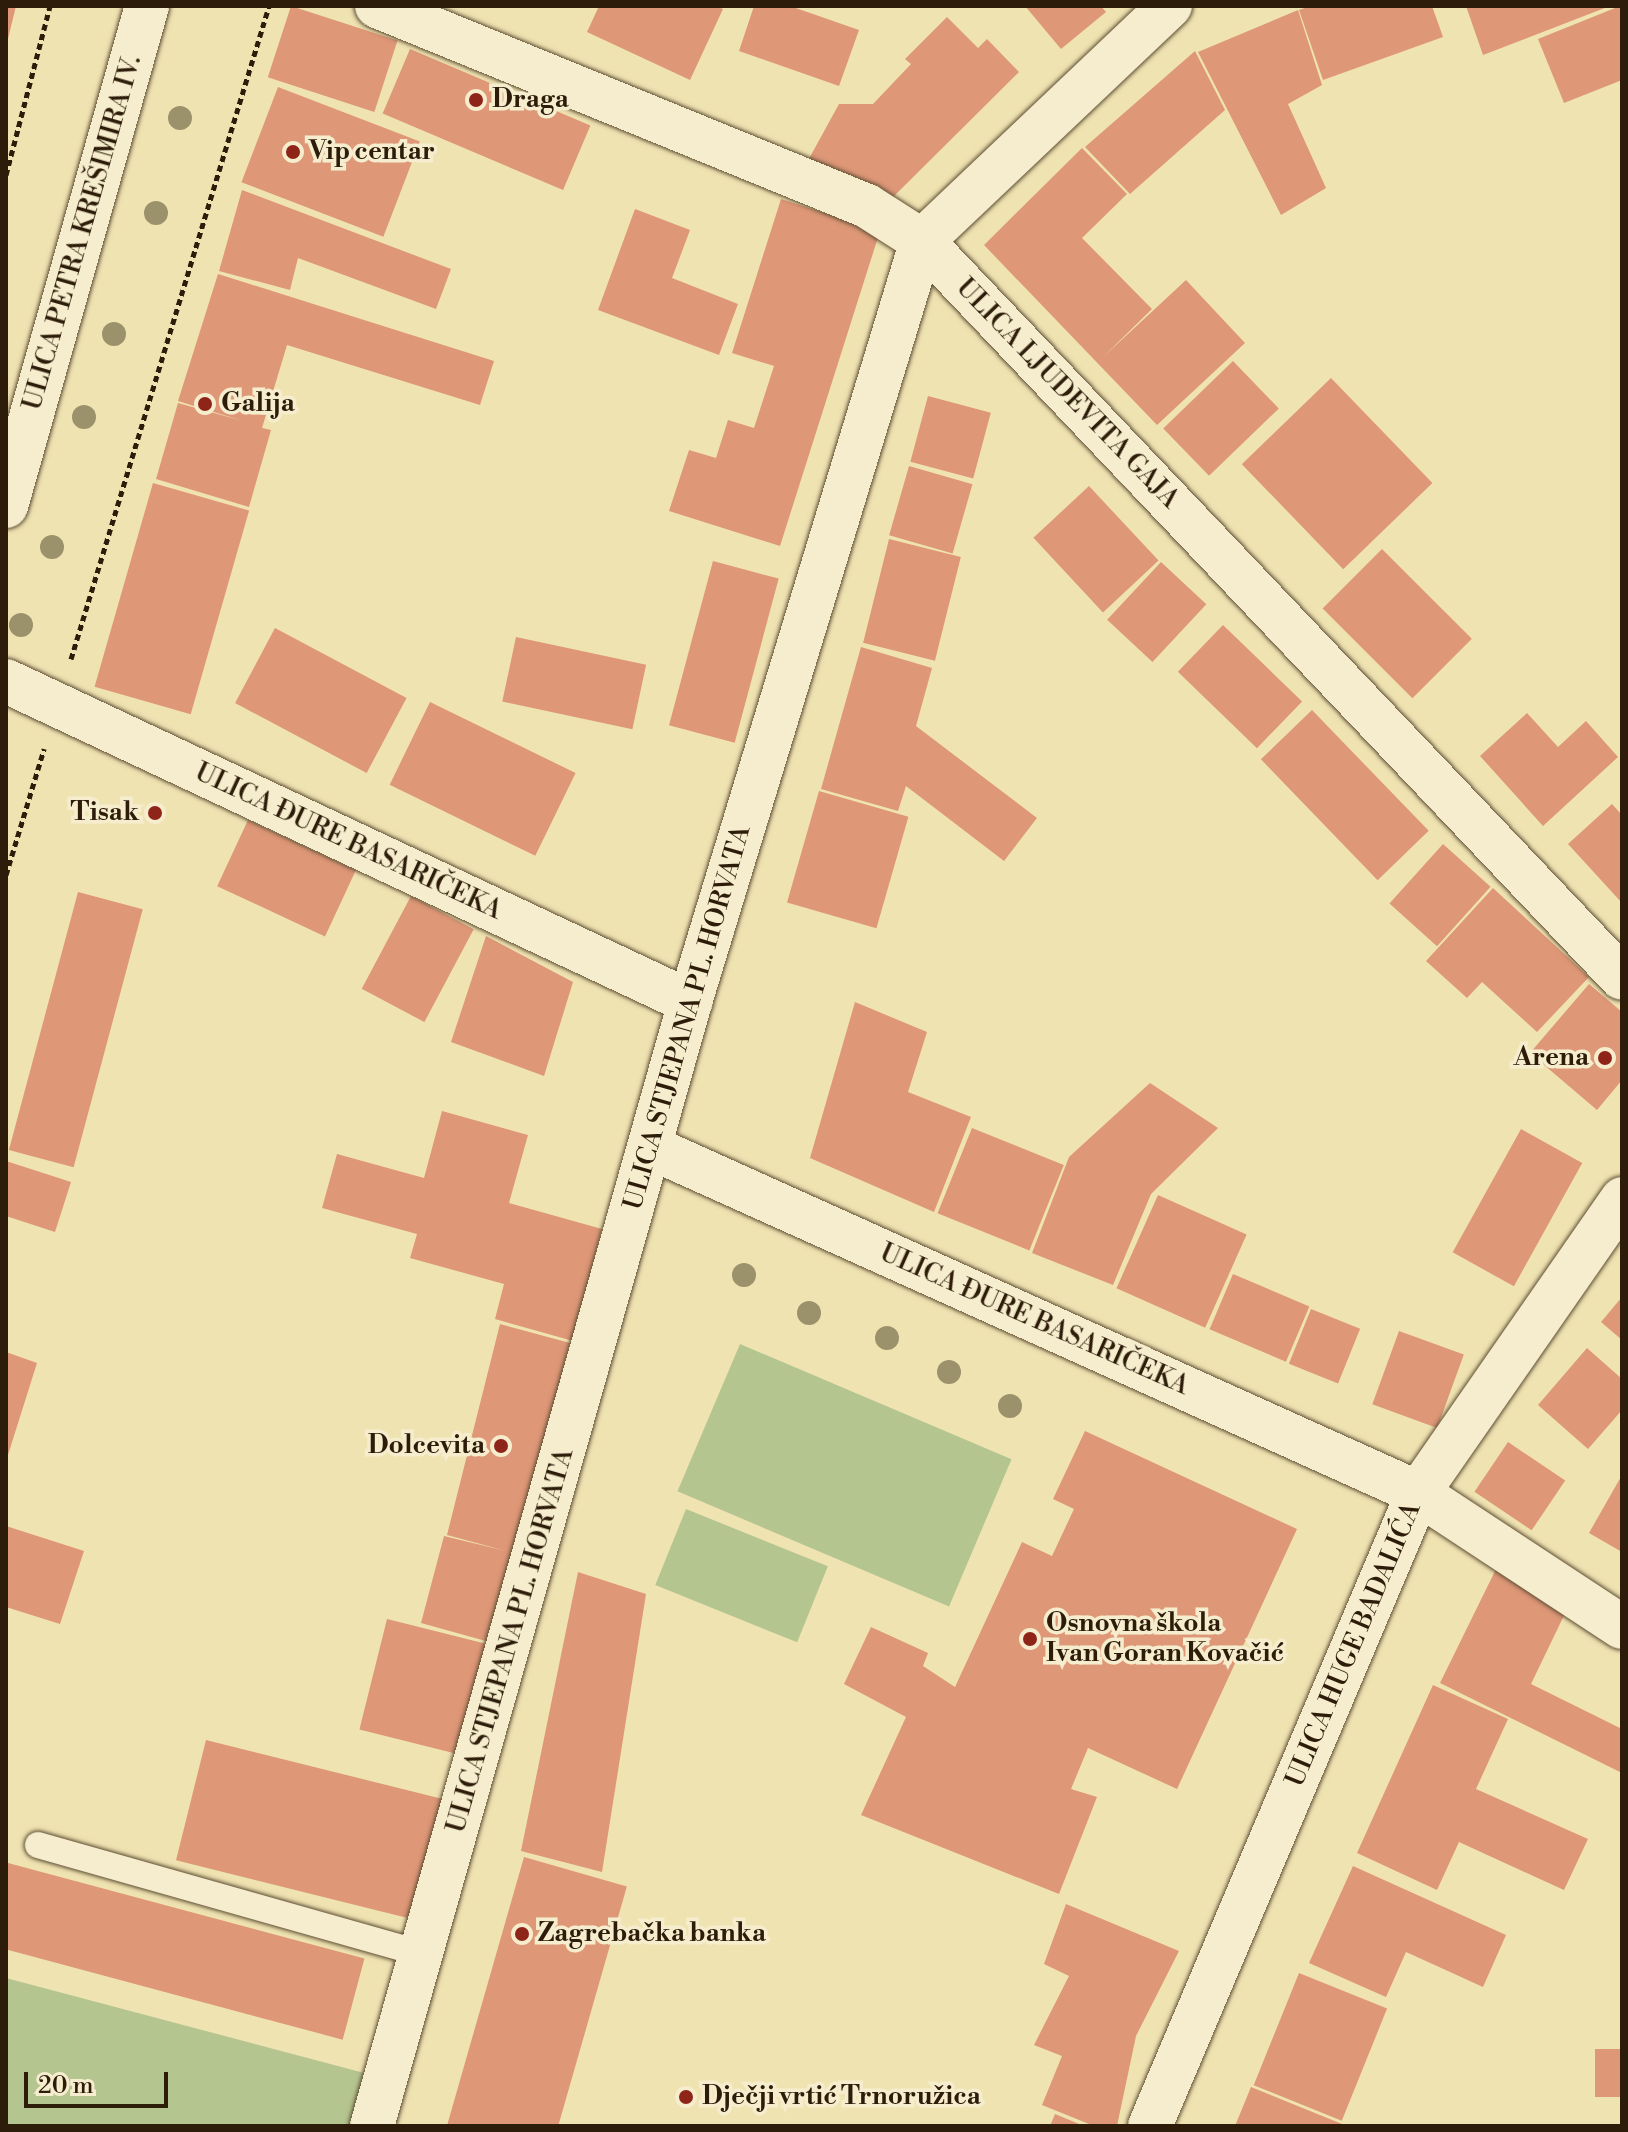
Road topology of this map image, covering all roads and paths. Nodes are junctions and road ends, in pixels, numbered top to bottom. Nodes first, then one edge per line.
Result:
1 (50, 6) edge
2 (147, 6) edge
3 (269, 6) edge
4 (377, 6) edge
5 (1170, 6) edge
6 (6, 175) edge
7 (922, 241) junction
8 (6, 506) edge
9 (6, 681) edge
10 (57, 705) junction
11 (6, 875) edge
12 (1622, 978) edge
13 (690, 1002) junction
14 (650, 1147) junction
15 (1622, 1199) edge
16 (1418, 1493) junction
17 (1622, 1627) edge
18 (38, 1845) dead end
19 (423, 1954) junction
20 (372, 2126) edge
21 (1150, 2126) edge

1 - 6 path
2 - 8 street, ULICA PETRA KREŠIMIRA IV.
3 - 10 path
4 - 7 street, ULICA LJUDEVITA GAJA
5 - 7 street, ULICA STJEPANA PL. HORVATA
7 - 12 street, ULICA LJUDEVITA GAJA
7 - 13 street, ULICA STJEPANA PL. HORVATA
9 - 10 street, ULICA ĐURE BASARIČEKA
10 - 11 path
10 - 13 street, ULICA ĐURE BASARIČEKA
13 - 14 street, ULICA STJEPANA PL. HORVATA
14 - 16 street, ULICA ĐURE BASARIČEKA
14 - 19 street, ULICA STJEPANA PL. HORVATA
15 - 16 street, ULICA HUGE BADALIĆA
16 - 17 street, ULICA ĐURE BASARIČEKA
16 - 21 street, ULICA HUGE BADALIĆA
18 - 19 lane
19 - 20 street, ULICA STJEPANA PL. HORVATA

